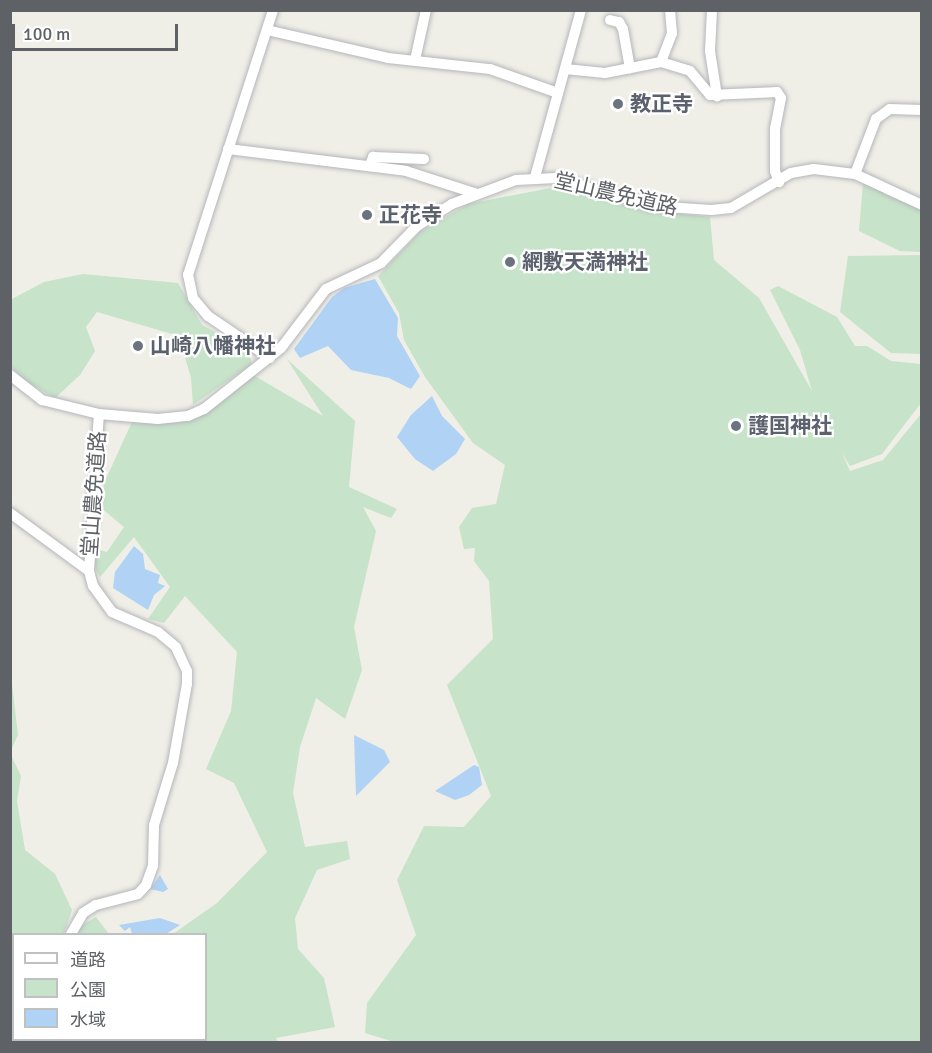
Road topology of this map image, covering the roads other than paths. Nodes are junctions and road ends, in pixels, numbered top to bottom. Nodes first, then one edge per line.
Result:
1 (273, 10) edge
2 (426, 10) edge
3 (581, 10) edge
4 (670, 10) edge
5 (712, 10) edge
6 (610, 20) dead end
7 (267, 30) junction
8 (415, 60) junction
9 (661, 62) junction
10 (630, 68) junction
11 (565, 69) junction
12 (558, 93) junction
13 (717, 96) junction
14 (921, 110) edge
15 (228, 149) junction
16 (424, 159) dead end
17 (370, 165) junction
18 (855, 174) junction
19 (535, 177) junction
20 (779, 182) junction
21 (477, 194) junction
22 (921, 205) edge
23 (270, 358) junction
24 (10, 375) edge
25 (99, 414) junction
26 (10, 513) edge
27 (89, 571) junction
28 (72, 933) edge

1 - 7 street
2 - 8 street
3 - 11 street
4 - 9 street
5 - 13 street
6 - 10 street
7 - 8 street
7 - 15 street
8 - 12 street
9 - 10 street
9 - 13 street
10 - 11 street
11 - 12 street
12 - 19 street
13 - 20 street
14 - 18 street
15 - 17 street
15 - 23 street
16 - 17 street
17 - 21 street
18 - 20 street, 堂山農免道路
18 - 22 street, 堂山農免道路
19 - 20 street, 堂山農免道路
19 - 21 street, 堂山農免道路
21 - 23 street, 堂山農免道路
23 - 25 street, 堂山農免道路
24 - 25 street
25 - 27 street, 堂山農免道路
26 - 27 street
27 - 28 street, 堂山農免道路

